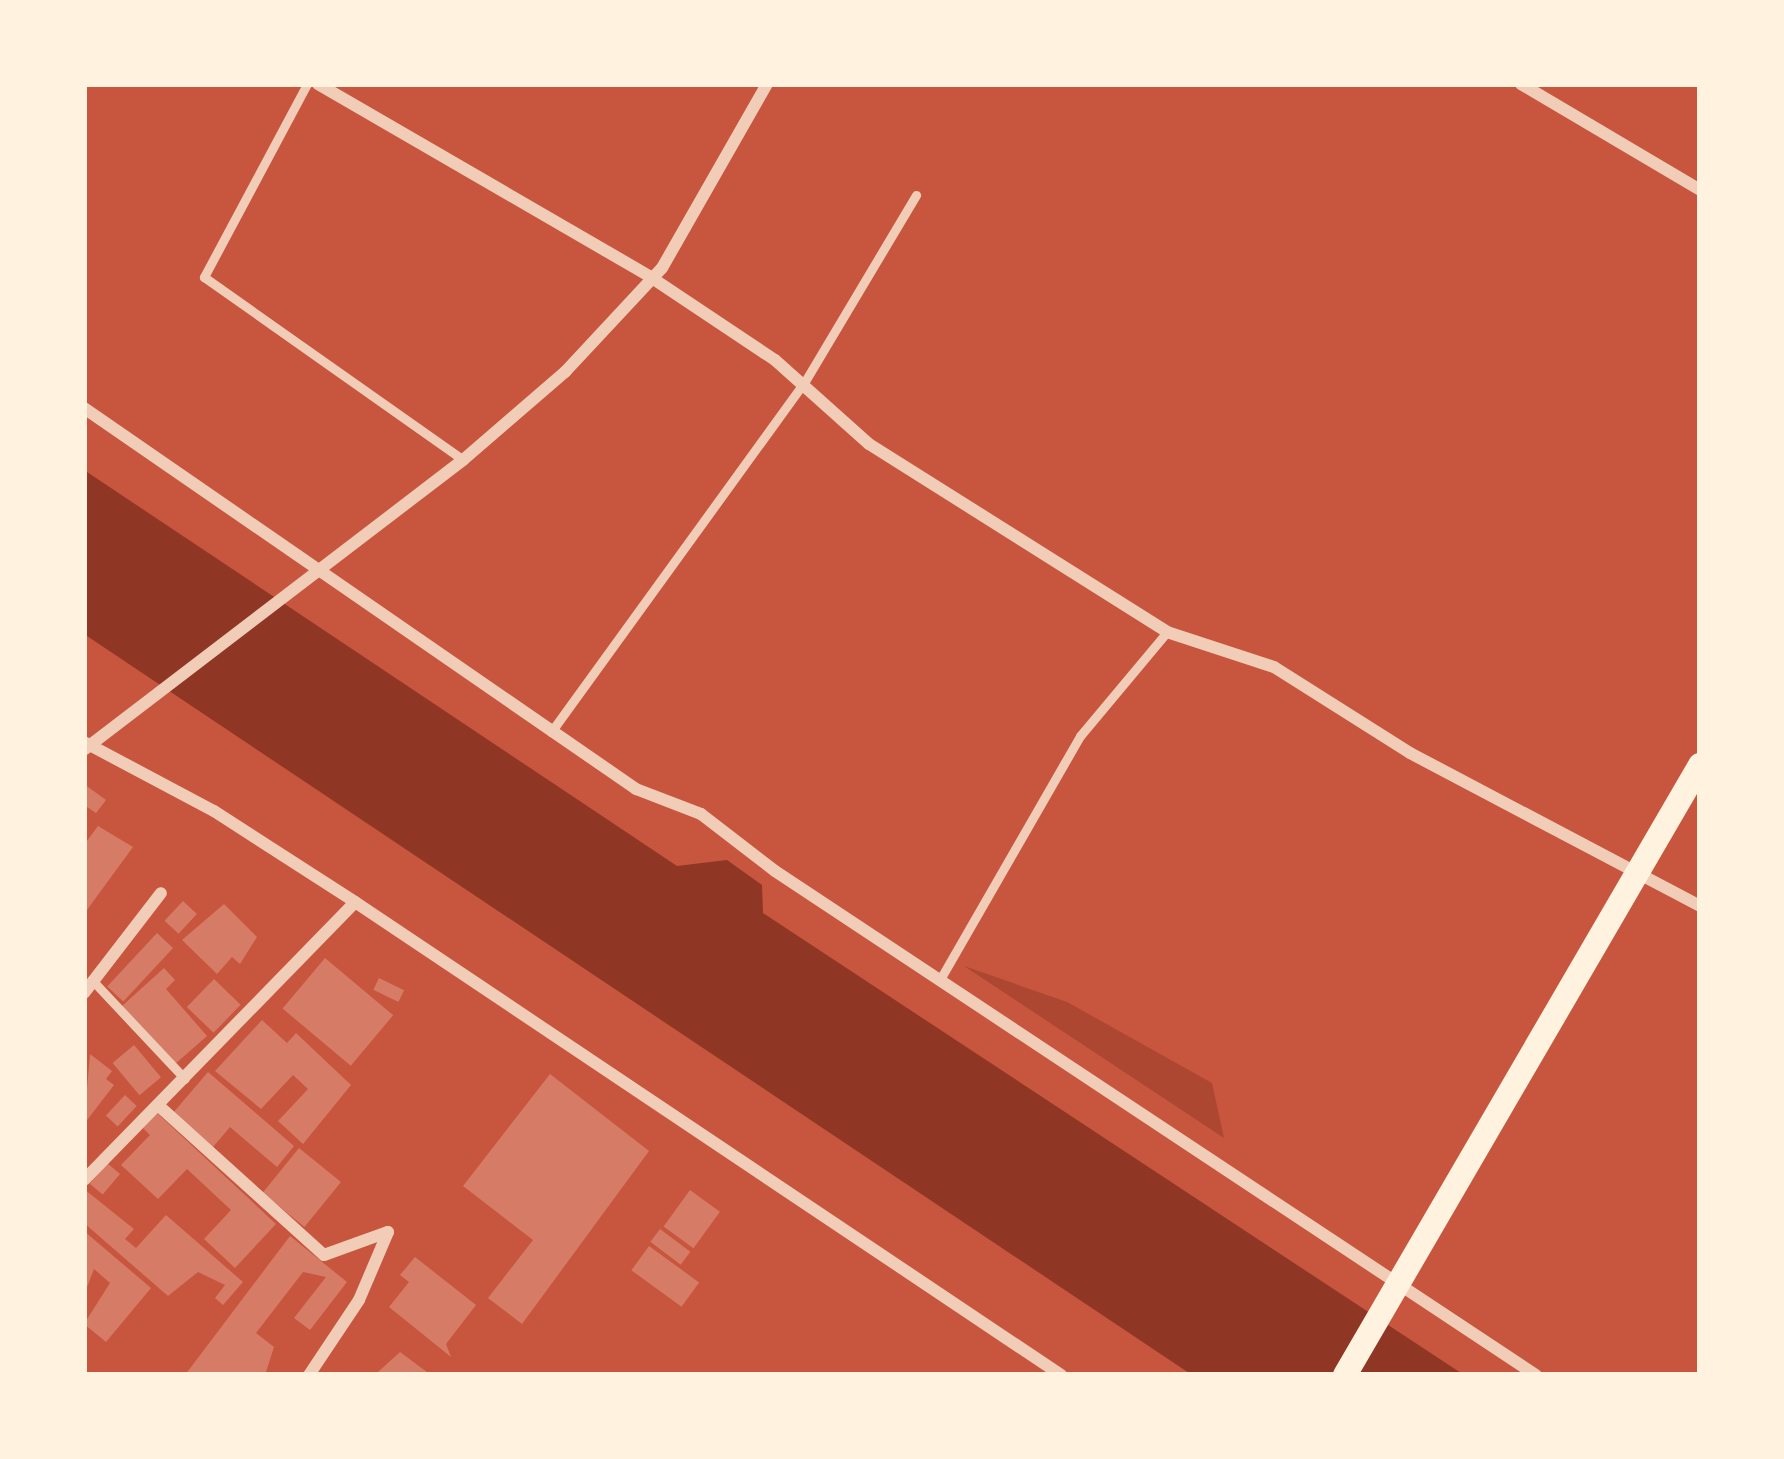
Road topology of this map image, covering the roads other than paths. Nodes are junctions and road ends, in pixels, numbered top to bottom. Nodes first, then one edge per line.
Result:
1 (307, 84) edge
2 (318, 84) edge
3 (767, 84) edge
4 (1521, 84) edge
5 (1700, 190) edge
6 (916, 195) dead end
7 (652, 278) junction
8 (804, 383) junction
9 (84, 408) edge
10 (464, 460) junction
11 (324, 569) junction
12 (1167, 632) junction
13 (550, 732) junction
14 (86, 746) edge
15 (1700, 765) edge
16 (1637, 875) junction
17 (160, 893) dead end
18 (355, 902) junction
19 (1700, 906) edge
20 (942, 976) junction
21 (87, 982) edge
22 (185, 1079) junction
23 (159, 1106) junction
24 (84, 1180) edge
25 (1400, 1290) junction
26 (309, 1375) edge
27 (1061, 1375) edge
28 (1345, 1375) edge
29 (1536, 1375) edge

1 - 10 lane
2 - 7 street
3 - 7 street
4 - 5 street
6 - 8 lane
7 - 8 street
7 - 10 street
8 - 12 street
8 - 13 lane
9 - 11 street
10 - 11 street
11 - 13 street
11 - 14 street
12 - 16 street
12 - 20 lane
13 - 20 street
14 - 18 street
15 - 16 main road
16 - 19 street
16 - 25 main road
17 - 21 street
18 - 22 street
18 - 27 street
20 - 25 street
21 - 22 lane
22 - 23 street
23 - 24 street
23 - 26 street
25 - 28 main road
25 - 29 street

